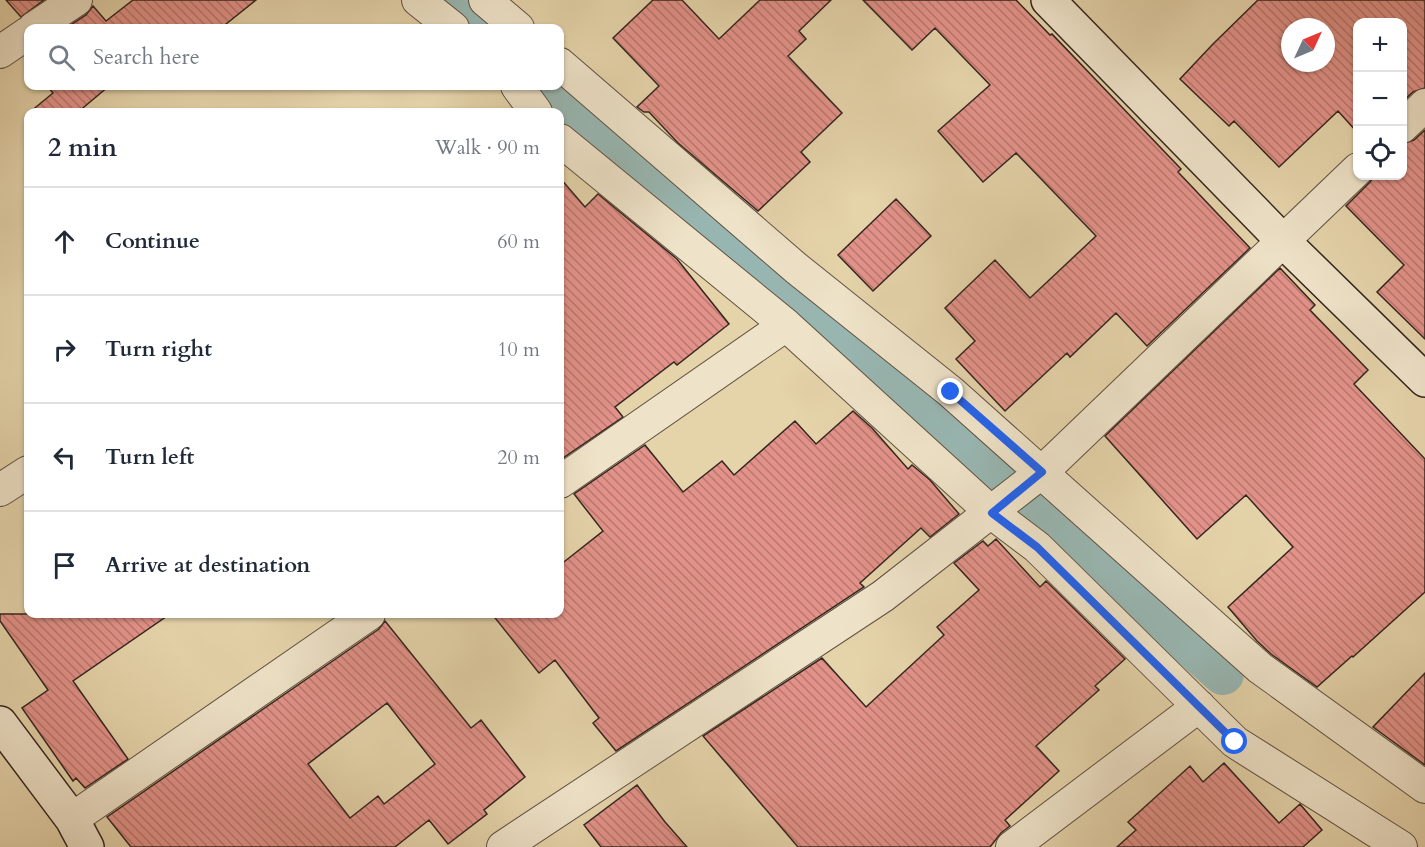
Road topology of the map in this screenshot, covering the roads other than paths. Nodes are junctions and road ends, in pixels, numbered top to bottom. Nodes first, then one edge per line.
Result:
1 (76, 0) edge
2 (418, 0) edge
3 (485, 0) edge
4 (1048, 0) edge
5 (40, 24) edge
6 (448, 24) edge
7 (513, 24) edge
8 (24, 36) edge
9 (0, 52) edge
10 (564, 67) edge
11 (520, 90) edge
12 (1425, 105) edge
13 (533, 108) edge
14 (1403, 126) edge
15 (564, 143) edge
16 (1353, 174) edge
17 (1281, 240) junction
18 (786, 325) junction
19 (1425, 380) edge
20 (1042, 472) junction
21 (24, 475) edge
22 (564, 479) edge
23 (0, 490) edge
24 (992, 513) junction
25 (363, 618) edge
26 (1199, 706) junction
27 (0, 723) edge
28 (1425, 787) edge
29 (72, 819) junction
30 (87, 847) edge
31 (503, 847) edge
32 (1012, 847) edge
33 (1401, 847) edge

1 - 5 street
2 - 6 street
3 - 7 street
4 - 17 street
8 - 9 street
10 - 20 street
11 - 13 street
12 - 14 street
15 - 18 street
16 - 17 street
17 - 19 street
17 - 20 street
18 - 22 street
18 - 24 street
20 - 24 street
20 - 28 street
21 - 23 street
24 - 26 street
24 - 31 street
25 - 29 street
26 - 32 street
26 - 33 street
27 - 29 street
29 - 30 street

